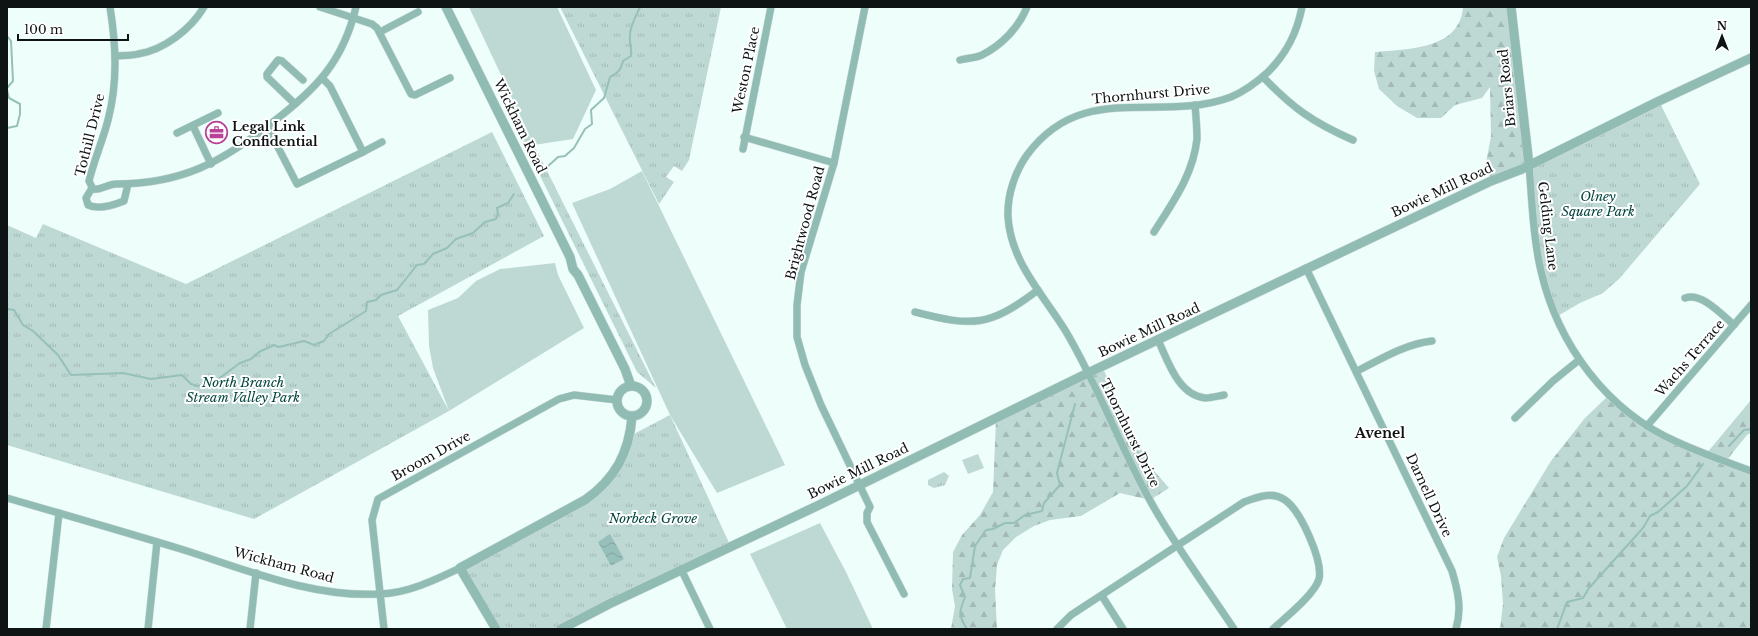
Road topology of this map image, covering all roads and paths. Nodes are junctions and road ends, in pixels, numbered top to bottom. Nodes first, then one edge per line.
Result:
1 (110, 7) edge
2 (204, 7) edge
3 (320, 7) edge
4 (356, 7) edge
5 (446, 7) edge
6 (772, 7) edge
7 (864, 7) edge
8 (1027, 7) edge
9 (1302, 7) edge
10 (1510, 7) edge
11 (418, 12) dead end
12 (353, 18) junction
13 (380, 32) junction
14 (116, 56) junction
15 (1751, 58) edge
16 (960, 60) dead end
17 (1262, 77) junction
18 (322, 78) junction
19 (450, 78) dead end
20 (304, 80) dead end
21 (295, 104) junction
22 (1195, 105) junction
23 (218, 113) dead end
24 (193, 126) junction
25 (267, 126) junction
26 (177, 133) dead end
27 (744, 137) junction
28 (1353, 140) dead end
29 (382, 142) dead end
30 (743, 150) dead end
31 (362, 152) junction
32 (834, 163) junction
33 (211, 164) junction
34 (1528, 165) junction
35 (128, 184) junction
36 (92, 188) junction
37 (1154, 232) dead end
38 (1306, 268) junction
39 (1038, 290) junction
40 (1685, 298) dead end
41 (1751, 306) edge
42 (915, 312) dead end
43 (1734, 325) junction
44 (1158, 340) junction
45 (1432, 341) dead end
46 (1579, 360) junction
47 (1357, 371) junction
48 (1088, 373) junction
49 (631, 386) junction
50 (1224, 395) dead end
51 (617, 400) junction
52 (632, 417) junction
53 (1515, 418) dead end
54 (1647, 426) junction
55 (1751, 471) edge
56 (859, 484) junction
57 (7, 498) edge
58 (59, 513) junction
59 (157, 542) junction
60 (1178, 546) junction
61 (477, 559) junction
62 (460, 568) junction
63 (681, 569) junction
64 (256, 573) junction
65 (471, 586) junction
66 (381, 594) junction
67 (904, 594) dead end
68 (1102, 596) junction
69 (46, 629) edge
70 (148, 629) edge
71 (250, 629) edge
72 (384, 629) edge
73 (496, 629) edge
74 (561, 629) edge
75 (710, 629) edge
76 (1057, 629) edge
77 (1123, 629) edge
78 (1234, 629) edge
79 (1274, 629) edge
80 (1456, 629) edge

1 - 14 street, Tothill Drive
2 - 14 street
3 - 12 street
4 - 12 street, Tothill Drive
5 - 49 street, Wickham Road
6 - 27 street, Weston Place
7 - 32 street, Brightwood Road
8 - 16 street
9 - 17 street, Thornhurst Drive
10 - 34 street, Briars Road
11 - 13 street
12 - 13 street
12 - 18 street, Tothill Drive
13 - 19 street
14 - 36 street, Tothill Drive
15 - 34 street, Bowie Mill Road
17 - 22 street, Thornhurst Drive
17 - 28 street
18 - 21 street, Tothill Drive
18 - 31 street
20 - 21 street
21 - 25 street, Tothill Drive
22 - 37 street
22 - 39 street, Thornhurst Drive
23 - 24 street
24 - 26 street
24 - 33 street
25 - 31 street
25 - 33 street, Tothill Drive
27 - 30 street, Weston Place
27 - 32 street
29 - 31 street
32 - 56 street, Brightwood Road
33 - 35 street, Tothill Drive
34 - 38 street, Bowie Mill Road
34 - 46 street, Gelding Lane
35 - 36 street, Tothill Drive
35 - 36 street
38 - 44 street, Bowie Mill Road
38 - 47 street, Darnell Drive
39 - 42 street
39 - 48 street, Thornhurst Drive
40 - 43 street
41 - 43 street, Wachs Terrace
43 - 54 street, Wachs Terrace
44 - 48 street, Bowie Mill Road
44 - 50 street
45 - 47 street
46 - 53 street
46 - 54 street, Gelding Lane
47 - 80 street, Darnell Drive
48 - 56 street, Bowie Mill Road
48 - 60 street, Thornhurst Drive
49 - 51 street
49 - 52 street
51 - 52 street
51 - 66 street, Broom Drive
52 - 61 street, Wickham Road
54 - 55 street, Gelding Lane
56 - 63 street, Bowie Mill Road
56 - 67 street, Brightwood Road
57 - 58 street, Wickham Road
58 - 59 street, Wickham Road
58 - 69 street
59 - 64 street, Wickham Road
59 - 70 street
60 - 68 street
60 - 78 street, Thornhurst Drive
60 - 79 street
61 - 62 street, Wickham Road
61 - 65 street
62 - 65 street
62 - 66 street, Wickham Road
63 - 74 street, Bowie Mill Road
63 - 75 street
64 - 66 street, Wickham Road
64 - 71 street
65 - 73 street
66 - 72 street, Broom Drive
68 - 76 street
68 - 77 street

